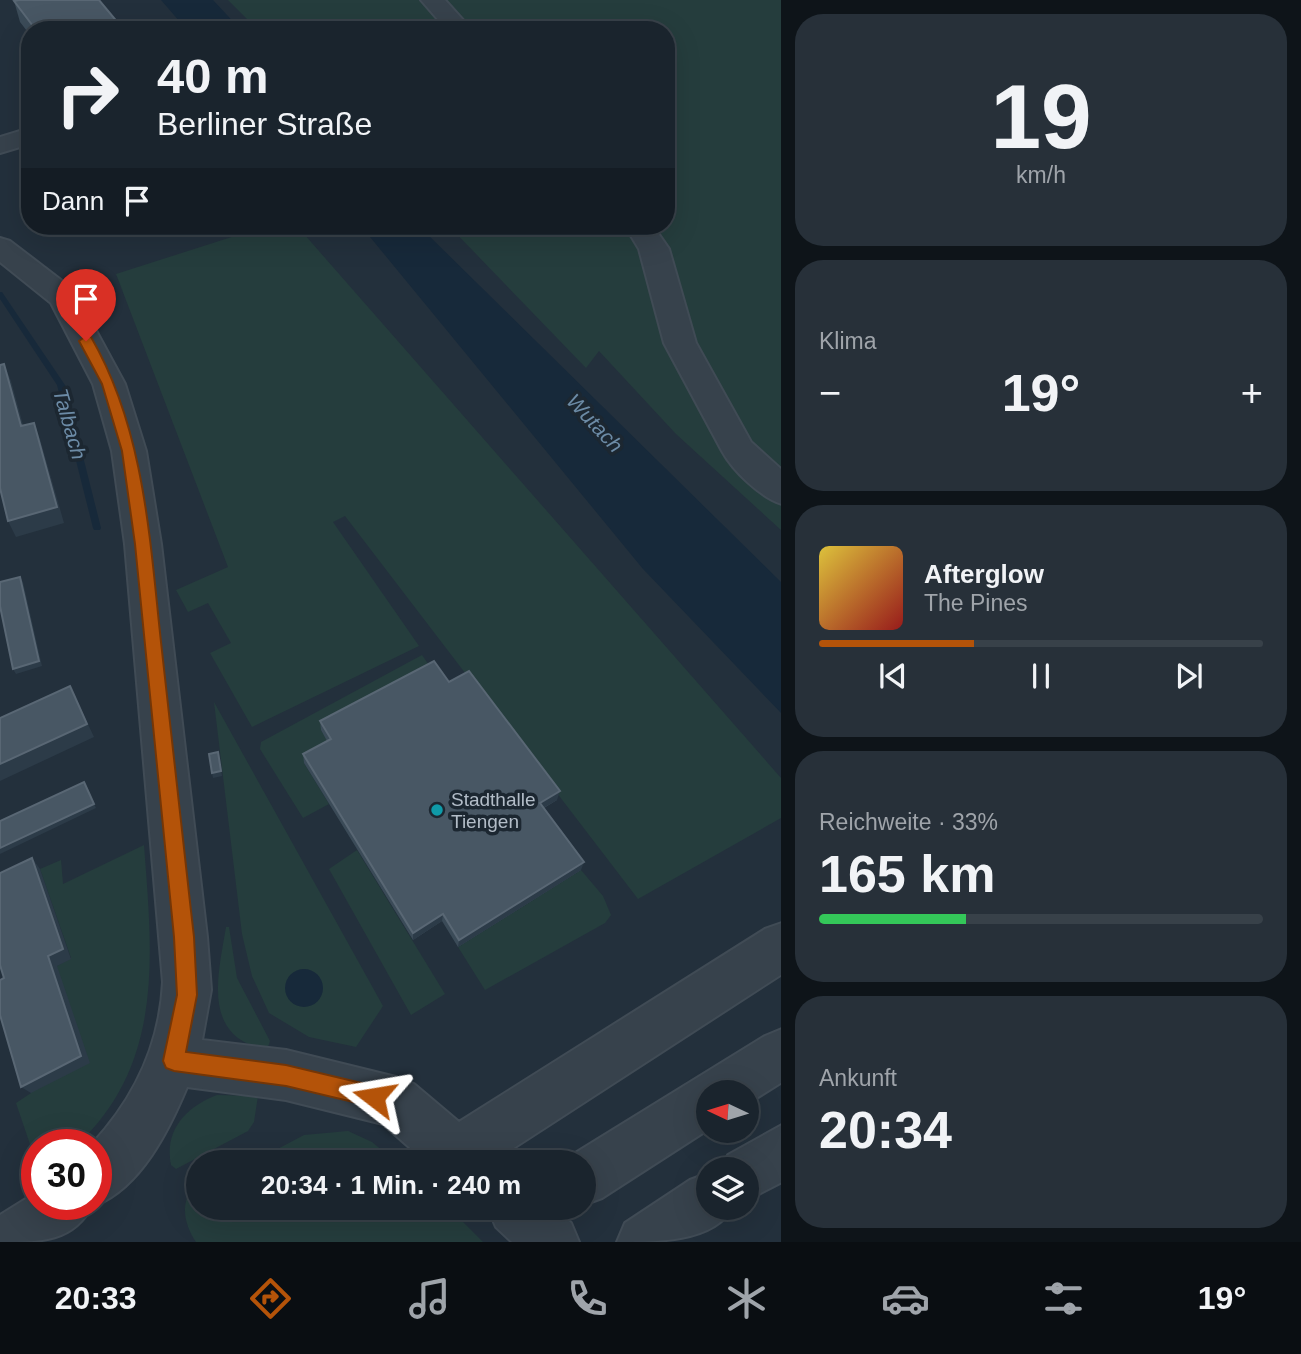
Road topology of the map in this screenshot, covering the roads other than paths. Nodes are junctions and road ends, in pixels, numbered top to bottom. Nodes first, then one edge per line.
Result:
1 (432, 0) edge
2 (452, 21) edge
3 (21, 139) edge
4 (0, 145) edge
5 (645, 235) edge
6 (27, 258) edge
7 (781, 491) edge
8 (781, 946) edge
9 (781, 1053) edge
10 (174, 1061) junction
11 (739, 1080) edge
12 (696, 1107) edge
13 (452, 1150) edge
14 (473, 1150) edge
15 (781, 1151) edge
16 (112, 1162) edge
17 (759, 1166) edge
18 (596, 1171) edge
19 (696, 1208) edge
20 (42, 1220) edge
21 (8, 1242) edge
22 (644, 1242) edge

1 - 2 street
3 - 4 street
5 - 7 street
6 - 10 street
8 - 14 street
9 - 11 street
10 - 13 street
10 - 16 street
12 - 18 street
15 - 17 street
19 - 22 street
20 - 21 street

